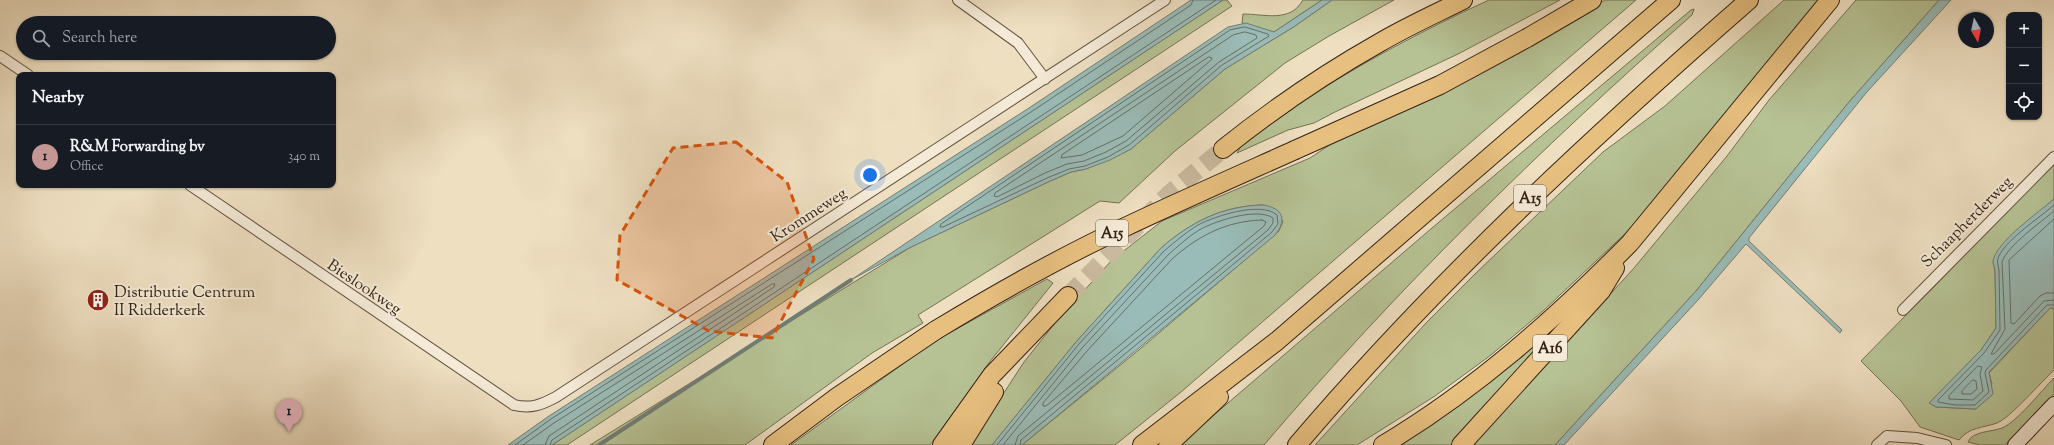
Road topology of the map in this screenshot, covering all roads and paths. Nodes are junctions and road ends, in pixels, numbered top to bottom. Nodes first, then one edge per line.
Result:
1 (958, 0) edge
2 (1165, 0) edge
3 (1463, 0) edge
4 (1592, 0) edge
5 (1672, 0) edge
6 (1749, 0) edge
7 (1830, 0) edge
8 (0, 56) edge
9 (24, 72) edge
10 (1045, 79) junction
11 (1223, 148) tunnel mouth
12 (2054, 157) edge
13 (194, 188) edge
14 (1630, 243) junction
15 (1902, 310) dead end
16 (1277, 341) junction
17 (2054, 404) edge
18 (525, 408) joint
19 (773, 445) edge
20 (942, 445) edge
21 (961, 445) edge
22 (1142, 445) edge
23 (1168, 445) edge
24 (1297, 445) edge
25 (1383, 445) edge
26 (1461, 445) edge
27 (1877, 445) edge
28 (1946, 445) edge
29 (2014, 445) edge

1 - 10 street
2 - 10 street, Krommeweg
3 - 11 highway
4 - 19 highway, A15, bridge
5 - 16 highway
6 - 24 highway, A15
7 - 14 highway
8 - 9 street
10 - 18 street, Krommeweg
12 - 15 street, Schaapherderweg
13 - 18 street, Bieslookweg
14 - 25 highway
14 - 26 highway, A16
16 - 22 highway
16 - 23 highway
17 - 29 street
20 - 21 highway
27 - 28 street

